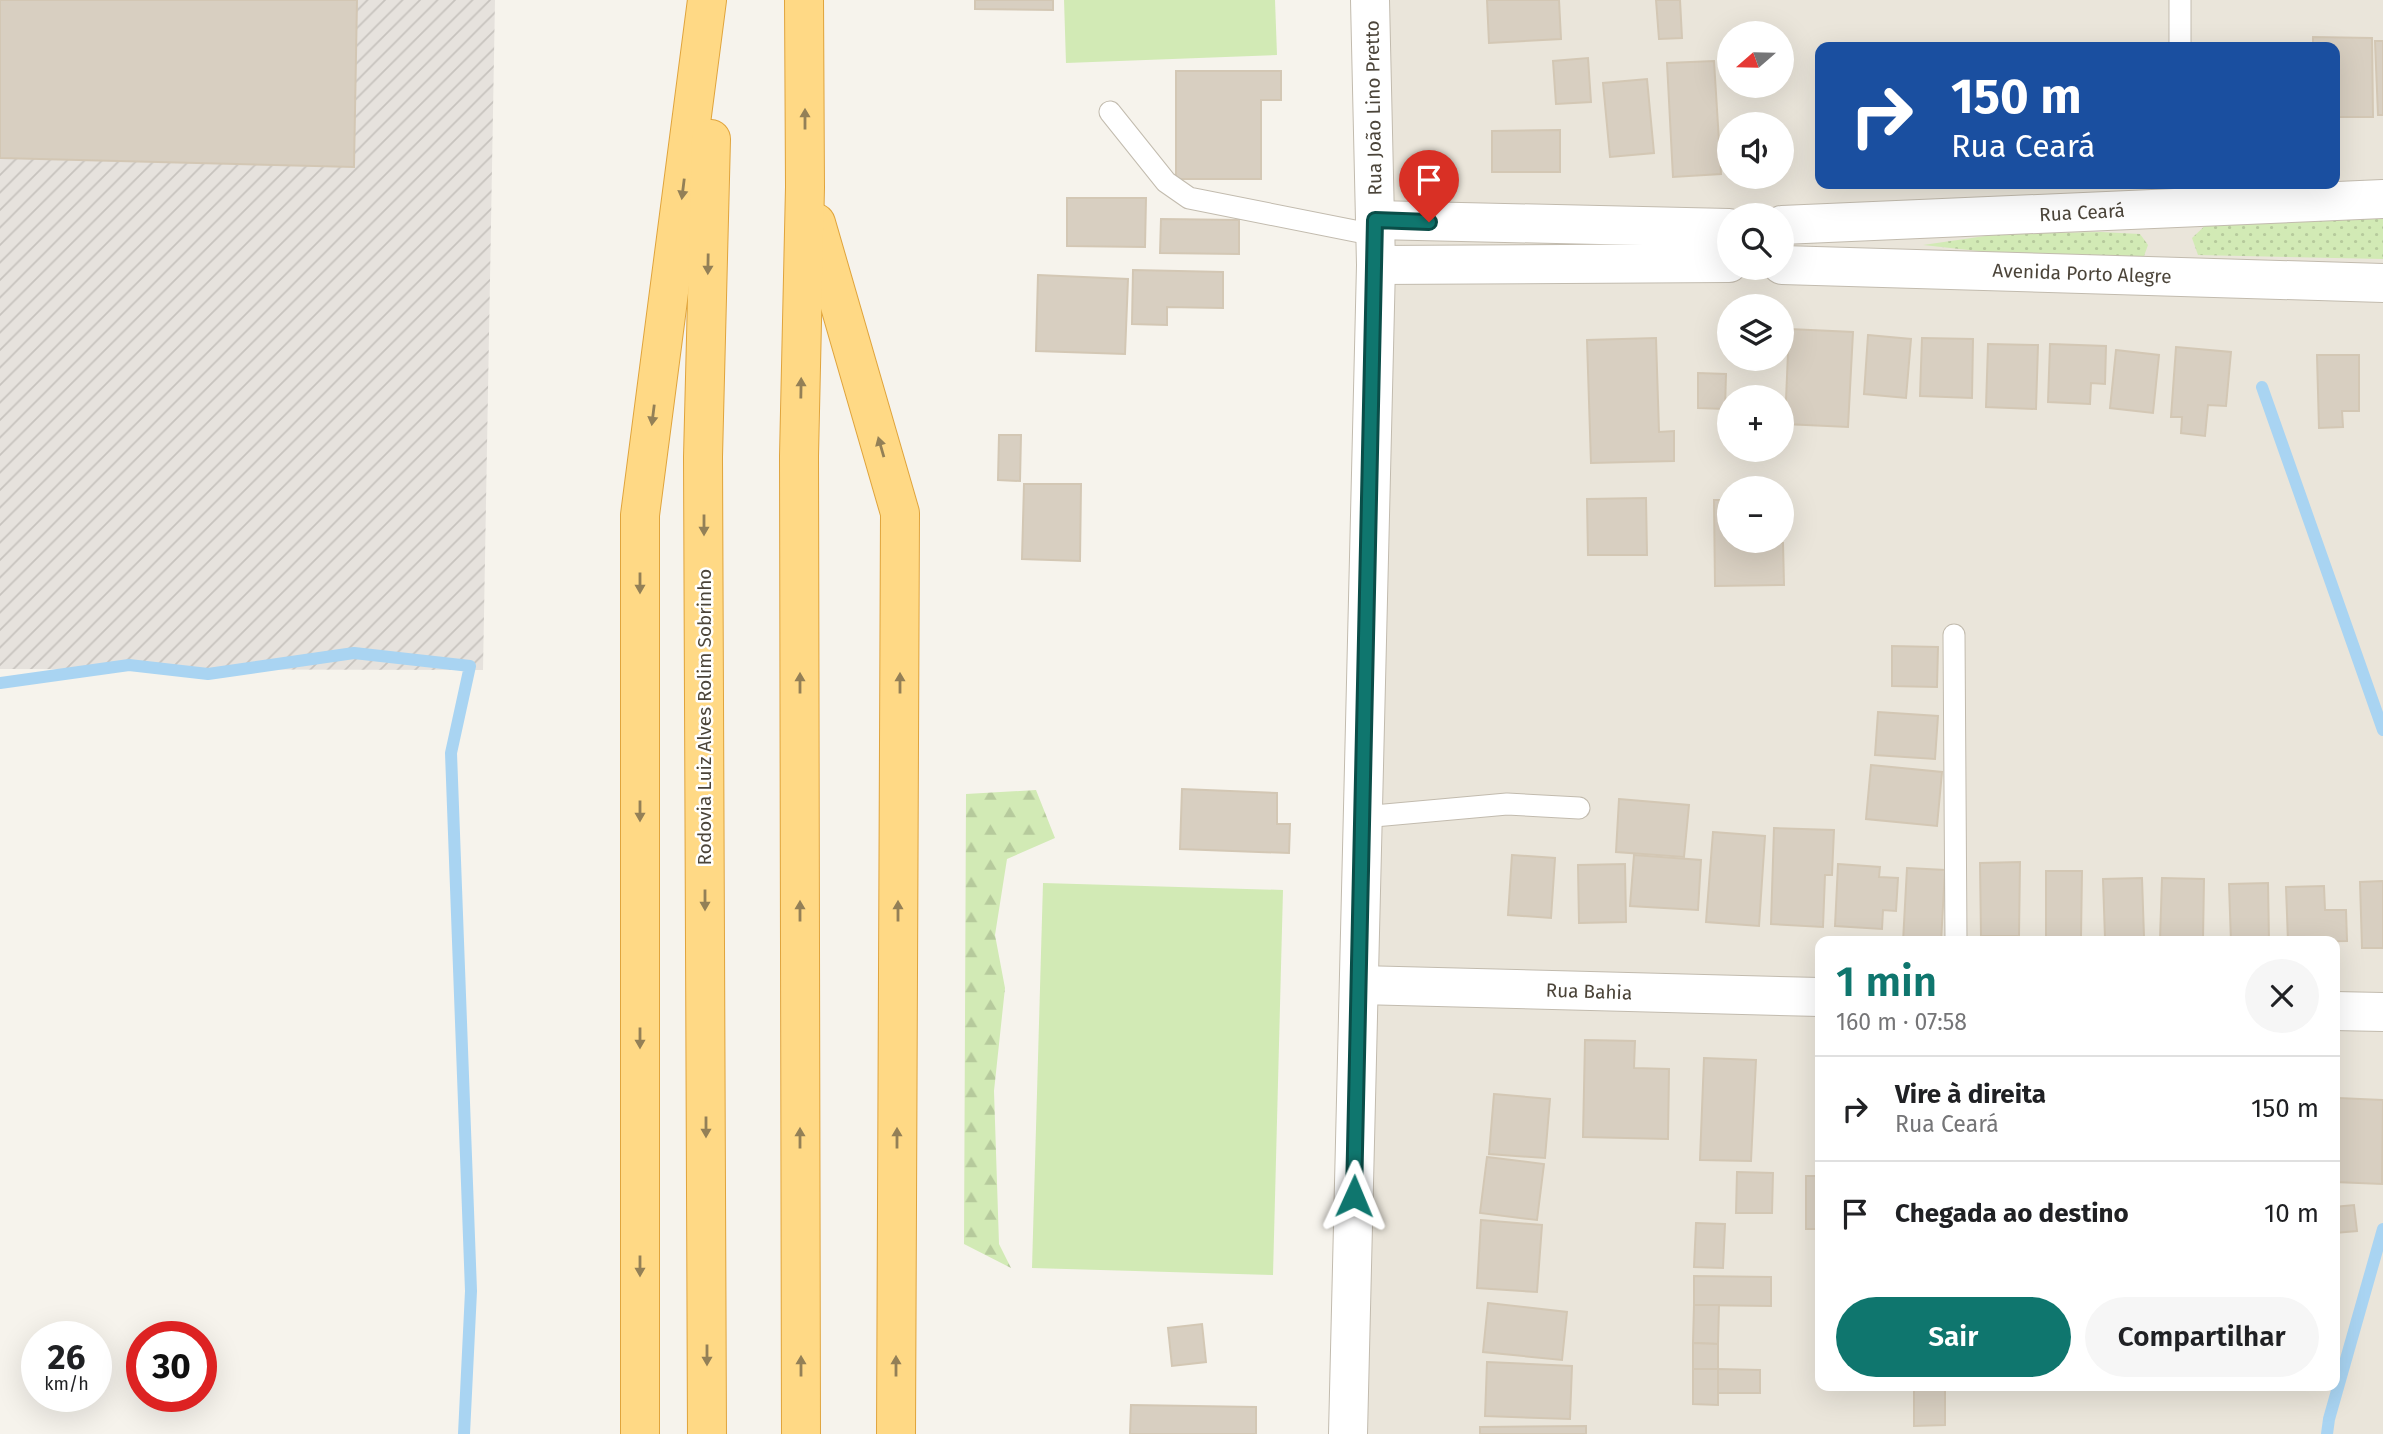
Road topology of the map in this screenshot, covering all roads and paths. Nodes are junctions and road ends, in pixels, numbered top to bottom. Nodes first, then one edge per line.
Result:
1 (708, 0) edge
2 (714, 0) edge
3 (804, 0) edge
4 (1370, 0) edge
5 (2180, 0) edge
6 (2180, 42) edge
7 (1110, 112) dead end
8 (805, 187) junction
9 (2180, 196) edge
10 (2383, 199) edge
11 (1794, 224) edge
12 (1376, 240) junction
13 (1717, 246) edge
14 (1794, 265) edge
15 (2383, 283) edge
16 (1954, 635) dead end
17 (1578, 808) dead end
18 (1363, 817) junction
19 (1956, 936) edge
20 (1359, 985) junction
21 (1815, 997) edge
22 (2340, 1011) edge
23 (2383, 1012) edge
24 (640, 1434) edge
25 (707, 1434) edge
26 (801, 1434) edge
27 (896, 1434) edge
28 (1348, 1434) edge

1 -> 24 highway
2 -> 25 highway, Rodovia Luiz Alves Rolim Sobrinho
8 -> 3 highway
4 - 12 street, Rua João Lino Pretto
5 - 6 lane
7 - 12 lane
26 -> 8 highway
27 -> 8 highway
9 - 10 street, Rua Ceará
9 - 11 street, Rua Ceará
12 - 13 street
12 - 18 street, Rua João Lino Pretto
14 - 15 street, Avenida Porto Alegre
16 - 19 lane
17 - 18 lane
18 - 20 street, Rua João Lino Pretto
20 - 21 street, Rua Bahia
20 - 28 street, Rua João Lino Pretto
22 - 23 street

